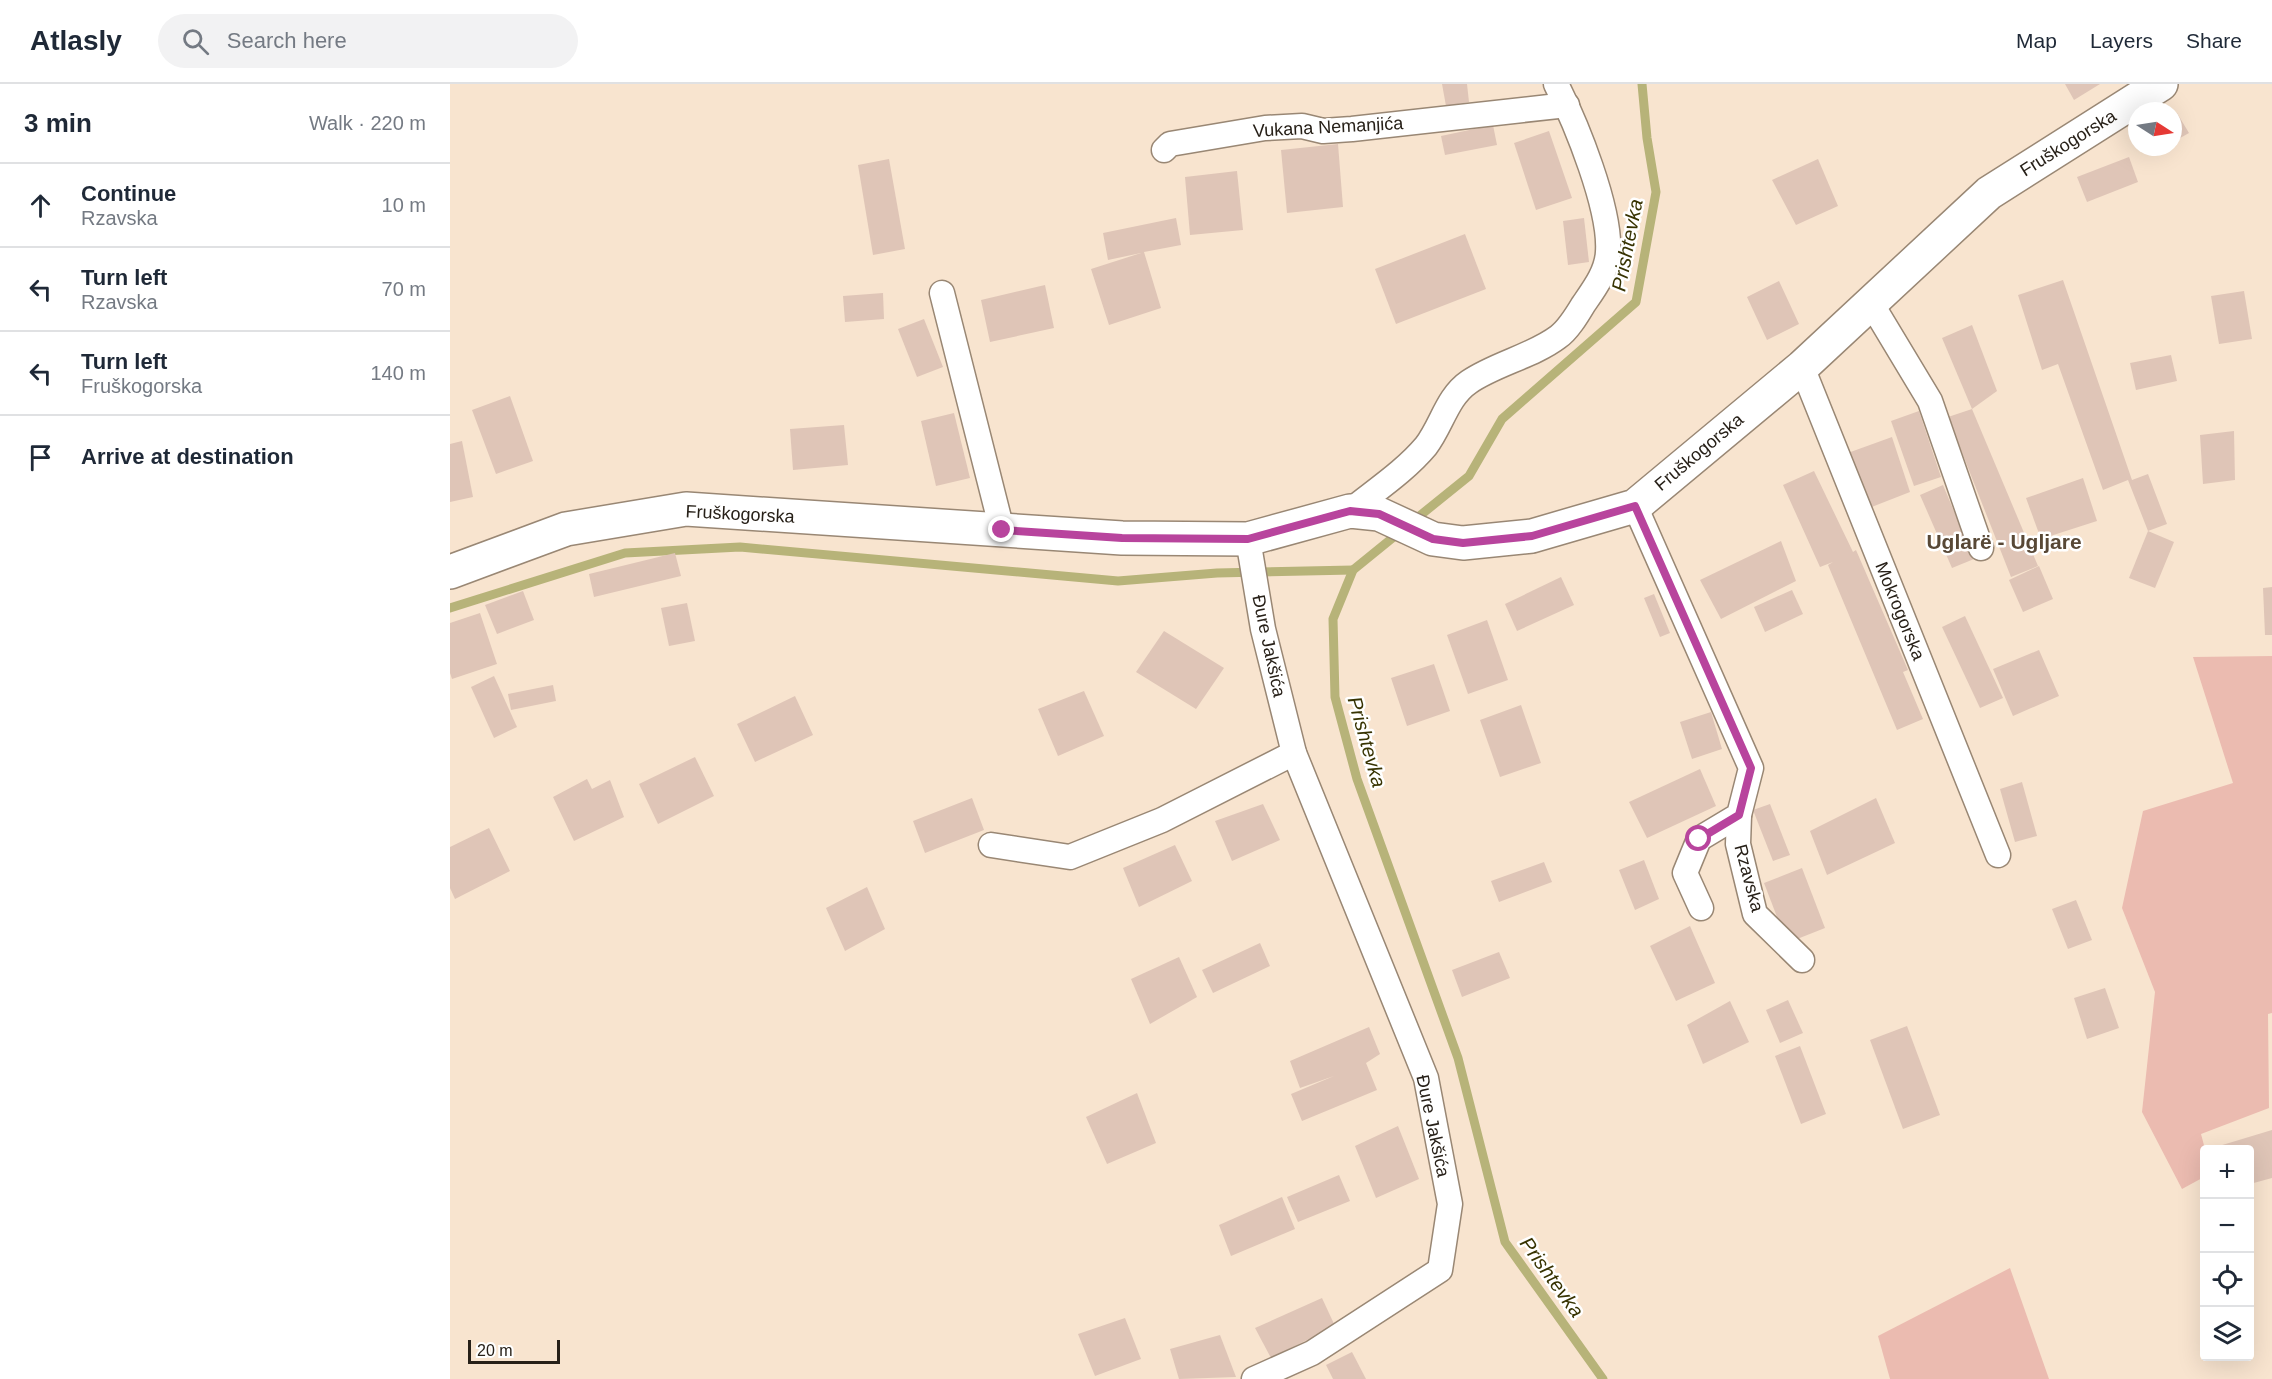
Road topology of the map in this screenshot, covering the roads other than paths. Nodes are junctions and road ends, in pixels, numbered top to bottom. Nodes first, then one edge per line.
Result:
1 (2161, 84) edge
2 (1562, 94) edge
3 (1164, 150) dead end
4 (942, 293) dead end
5 (1871, 303) junction
6 (1802, 367) junction
7 (1635, 506) junction
8 (1365, 512) junction
9 (1002, 530) junction
10 (1248, 539) junction
11 (1981, 548) dead end
12 (450, 572) edge
13 (1294, 753) junction
14 (1739, 815) junction
15 (991, 845) dead end
16 (1998, 855) dead end
17 (1701, 908) dead end
18 (1802, 960) dead end
19 (1254, 1379) edge

1 - 5 street, Fruškogorska
2 - 3 street, Vukana Nemanjića
2 - 8 street, Vukana Nemanjića
4 - 9 street
5 - 6 street, Fruškogorska
5 - 11 street
6 - 7 street, Fruškogorska
6 - 16 street, Mokrogorska
7 - 8 street, Fruškogorska
7 - 14 street, Rzavska
8 - 10 street, Fruškogorska
9 - 10 street, Fruškogorska
9 - 12 street, Fruškogorska
10 - 13 street, Đure Jakšića
13 - 15 street
13 - 19 street, Đure Jakšića
14 - 17 street, Rzavska
14 - 18 street, Rzavska

